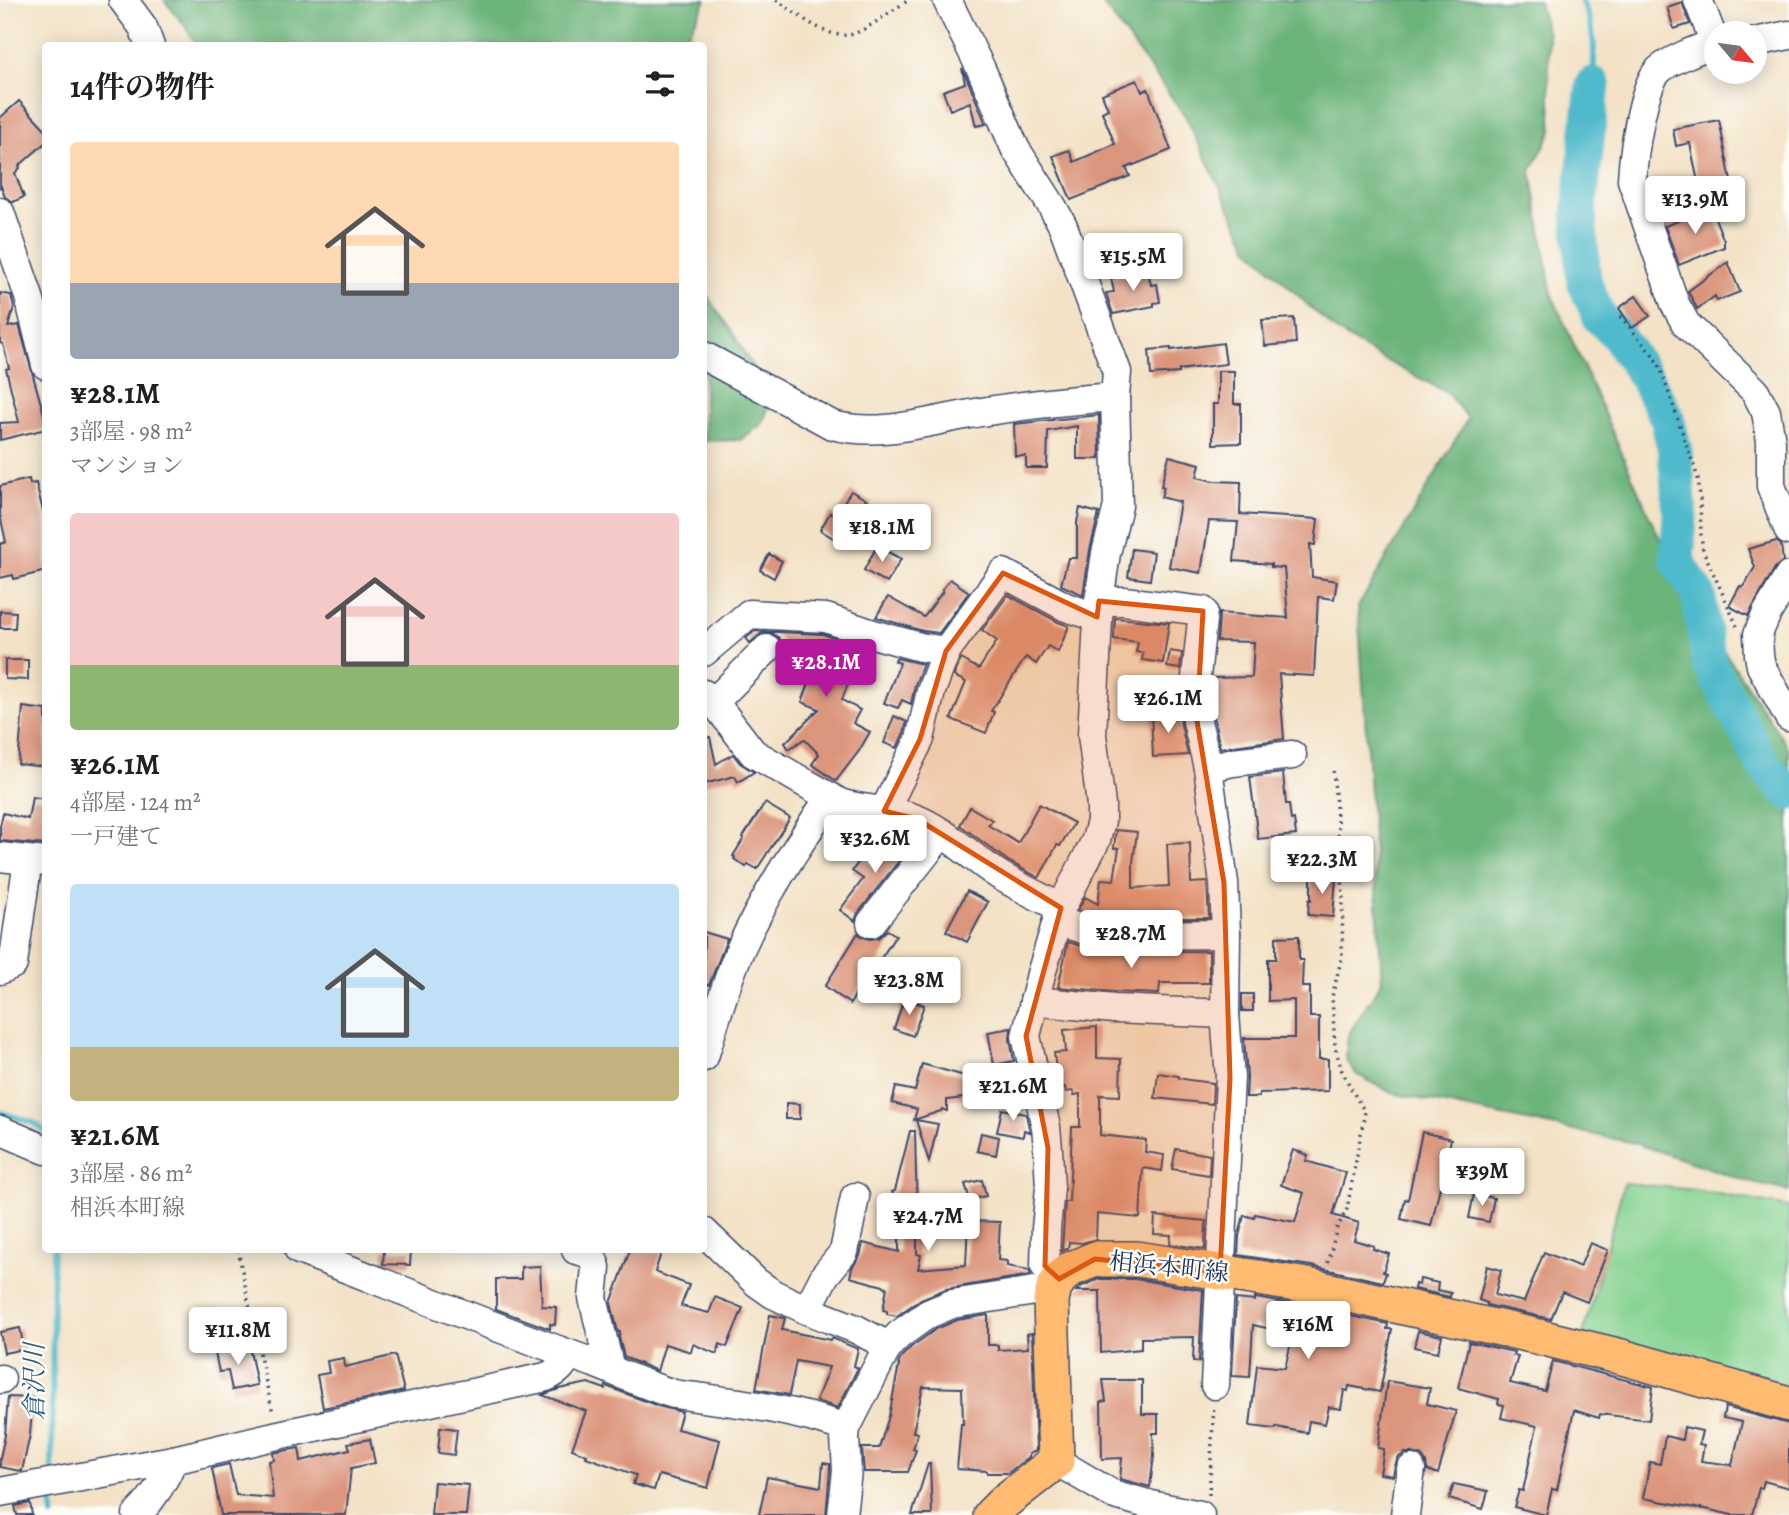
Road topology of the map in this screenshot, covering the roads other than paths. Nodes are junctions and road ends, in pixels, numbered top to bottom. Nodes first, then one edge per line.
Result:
1 (124, 0) edge
2 (947, 0) edge
3 (1698, 0) edge
4 (1707, 21) edge
5 (1789, 35) edge
6 (1768, 39) edge
7 (149, 42) edge
8 (1704, 48) edge
9 (0, 212) edge
10 (0, 285) edge
11 (29, 297) junction
12 (42, 349) edge
13 (707, 358) edge
14 (1115, 397) junction
15 (1789, 531) edge
16 (1789, 576) edge
17 (1098, 609) junction
18 (707, 649) edge
19 (767, 649) dead end
20 (946, 651) junction
21 (709, 698) edge
22 (1789, 717) edge
23 (1292, 755) dead end
24 (1208, 768) junction
25 (830, 797) junction
26 (884, 811) junction
27 (942, 833) junction
28 (0, 857) edge
29 (37, 861) edge
30 (1059, 914) junction
31 (871, 923) dead end
32 (1226, 934) junction
33 (0, 970) edge
34 (1034, 1002) junction
35 (1225, 1014) junction
36 (707, 1048) edge
37 (0, 1130) edge
38 (42, 1148) edge
39 (855, 1197) dead end
40 (707, 1235) edge
41 (307, 1253) edge
42 (585, 1253) edge
43 (1220, 1272) junction
44 (1056, 1283) junction
45 (807, 1310) junction
46 (888, 1346) junction
47 (569, 1354) junction
48 (610, 1369) junction
49 (1215, 1385) road end
50 (1789, 1404) edge
51 (846, 1428) junction
52 (173, 1460) junction
53 (1056, 1461) junction
54 (1411, 1469) dead end
55 (0, 1492) edge
56 (1205, 1508) edge
57 (1150, 1510) edge
58 (137, 1515) edge
59 (842, 1515) edge
60 (991, 1515) edge
61 (1405, 1515) edge

1 - 7 street
2 - 14 street
3 - 4 street
5 - 6 street
8 - 15 street
9 - 11 street
10 - 11 street
11 - 12 street
13 - 14 street
14 - 17 street
16 - 22 street
17 - 20 street
17 - 24 street
17 - 30 street
18 - 20 street
19 - 21 street
20 - 26 street
21 - 25 street
23 - 24 street
24 - 32 street
25 - 26 street
25 - 36 street
26 - 27 street
27 - 30 street
27 - 31 street
28 - 29 street
29 - 33 street
30 - 32 street
30 - 34 street
32 - 35 street
34 - 35 street
34 - 44 street
35 - 43 street
37 - 38 street
39 - 45 street
40 - 45 street
41 - 47 street
42 - 48 street
43 - 44 main road, 相浜本町線
43 - 49 street
43 - 50 main road, 相浜本町線
44 - 46 street
44 - 53 main road
45 - 46 street
46 - 51 street
47 - 48 street
47 - 52 street
48 - 51 street
51 - 59 street
52 - 55 street
52 - 58 street
53 - 57 street
53 - 60 main road
54 - 61 street
56 - 57 street

